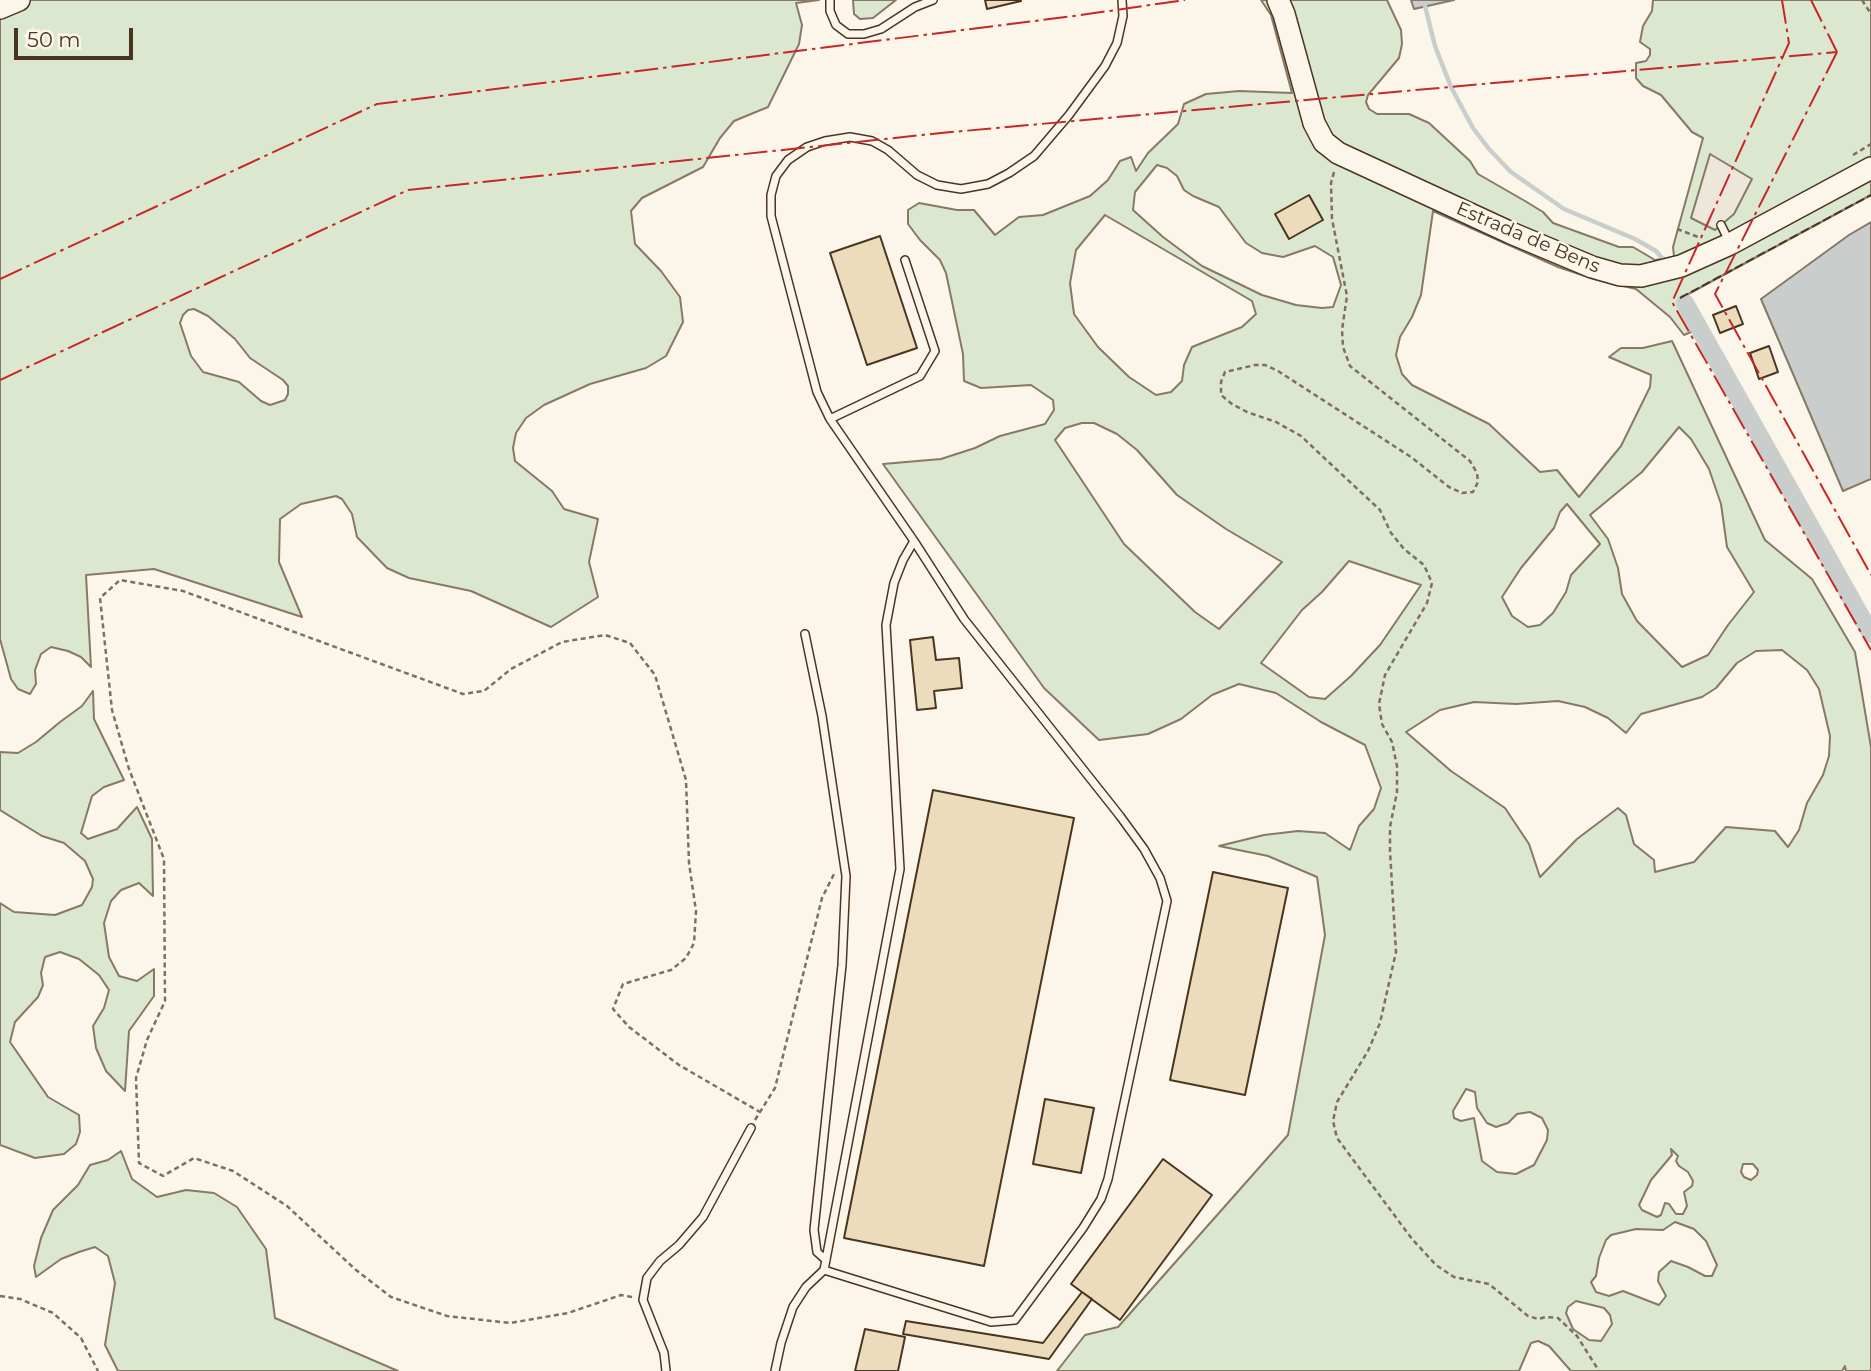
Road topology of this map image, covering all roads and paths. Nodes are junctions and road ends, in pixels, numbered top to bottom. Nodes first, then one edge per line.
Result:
1 (19, 0) edge
2 (830, 0) edge
3 (933, 0) edge
4 (1122, 0) edge
5 (1278, 0) edge
6 (1862, 0) edge
7 (0, 8) edge
8 (1871, 14) edge
9 (1338, 153) junction
10 (1871, 167) edge
11 (1678, 229) dead end
12 (1707, 240) dead end
13 (905, 260) dead end
14 (830, 419) junction
15 (914, 541) junction
16 (805, 634) dead end
17 (843, 857) junction
18 (760, 1112) junction
19 (752, 1125) joint
20 (826, 1260) junction
21 (824, 1270) junction
22 (0, 1296) edge
23 (643, 1300) junction
24 (98, 1371) edge
25 (666, 1371) edge
26 (775, 1371) edge
27 (1599, 1371) edge

1 - 7 street
2 - 3 lane
4 - 14 lane
5 - 9 street, Estrada de Bens
6 - 8 path
9 - 10 street, Estrada de Bens
9 - 27 path
11 - 12 path
13 - 14 lane
14 - 15 lane
15 - 20 lane
15 - 21 lane
16 - 17 lane
17 - 18 path
17 - 20 lane
18 - 19 path
18 - 23 path
19 - 23 lane
20 - 21 lane
21 - 26 lane
22 - 24 path
23 - 25 lane

